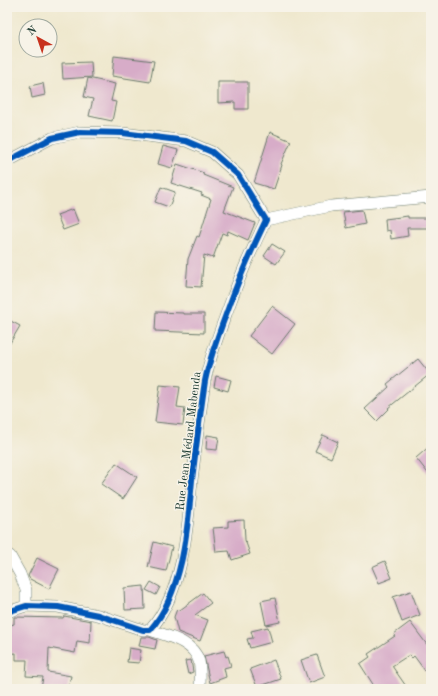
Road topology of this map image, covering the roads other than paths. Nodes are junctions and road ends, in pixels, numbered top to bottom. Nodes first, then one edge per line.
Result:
1 (7, 160) edge
2 (431, 197) edge
3 (266, 220) junction
4 (7, 554) edge
5 (26, 606) junction
6 (7, 612) edge
7 (150, 630) junction
8 (200, 689) edge

1 - 3 street
2 - 3 street
3 - 7 street, Rue Jean Médard Mabenda
4 - 5 street
5 - 6 street
5 - 7 street
7 - 8 street

